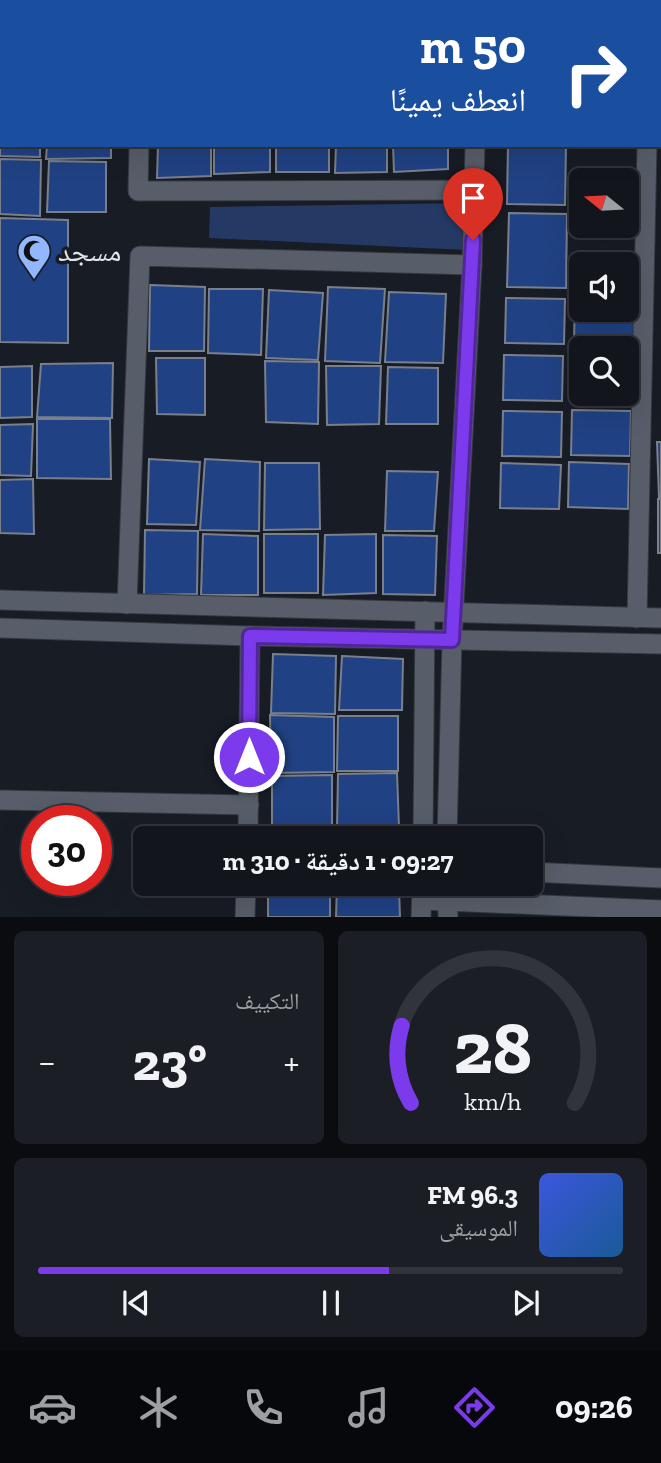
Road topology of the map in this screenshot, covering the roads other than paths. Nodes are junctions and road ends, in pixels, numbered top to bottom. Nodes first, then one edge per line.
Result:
1 (139, 147) edge
2 (475, 147) edge
3 (647, 147) edge
4 (475, 191) junction
5 (472, 265) junction
6 (0, 600) edge
7 (127, 604) junction
8 (425, 611) junction
9 (454, 611) junction
10 (637, 618) junction
11 (661, 618) edge
12 (0, 628) edge
13 (250, 636) junction
14 (424, 640) junction
15 (452, 640) junction
16 (661, 644) edge
17 (0, 800) edge
18 (249, 805) junction
19 (248, 826) edge
20 (423, 826) edge
21 (447, 826) edge
22 (543, 873) edge
23 (661, 878) edge
24 (246, 896) edge
25 (422, 900) edge
26 (448, 901) edge
27 (661, 910) edge
28 (245, 917) edge

1 - 4 street
2 - 4 street
3 - 10 street
4 - 5 street
5 - 7 street
5 - 9 street
6 - 7 street
7 - 8 street
8 - 9 street
8 - 14 street
9 - 10 street
9 - 15 street
10 - 11 street
12 - 13 street
13 - 14 street
13 - 18 street
14 - 15 street
14 - 20 street
15 - 16 street
15 - 21 street
17 - 18 street
18 - 19 street
22 - 23 street
24 - 28 street
25 - 26 street
26 - 27 street

